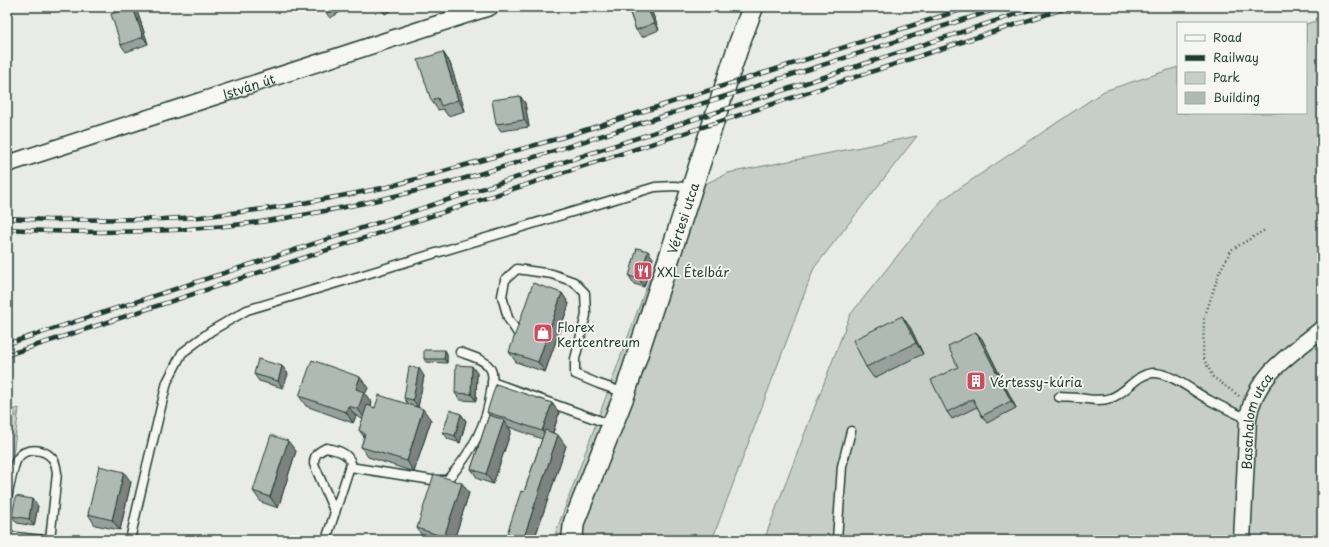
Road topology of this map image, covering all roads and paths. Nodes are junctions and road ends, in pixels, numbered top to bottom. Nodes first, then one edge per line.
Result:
1 (490, 7) edge
2 (753, 7) edge
3 (7, 164) edge
4 (692, 188) junction
5 (1265, 230) dead end
6 (1322, 329) edge
7 (517, 332) edge
8 (460, 352) dead end
9 (492, 382) junction
10 (625, 393) junction
11 (1059, 397) dead end
12 (1252, 402) junction
13 (1248, 419) junction
14 (612, 425) junction
15 (850, 431) dead end
16 (350, 467) junction
17 (7, 498) edge
18 (335, 513) junction
19 (571, 534) edge
20 (7, 536) edge
21 (42, 540) edge
22 (50, 540) edge
23 (130, 540) edge
24 (326, 540) edge
25 (837, 540) edge
26 (1242, 540) edge

1 - 3 street, István út
2 - 4 street, Vértesi utca
4 - 10 street, Vértesi utca
4 - 23 lane
5 - 12 path
6 - 12 street, Basahalom utca
7 - 10 lane
8 - 9 lane
9 - 14 lane
9 - 16 lane
10 - 14 street, Vértesi utca
11 - 13 lane
12 - 13 street, Basahalom utca
13 - 26 street, Basahalom utca
14 - 19 street, Vértesi utca
15 - 25 lane
16 - 18 lane
16 - 18 lane
17 - 22 lane
18 - 24 lane
20 - 21 lane

